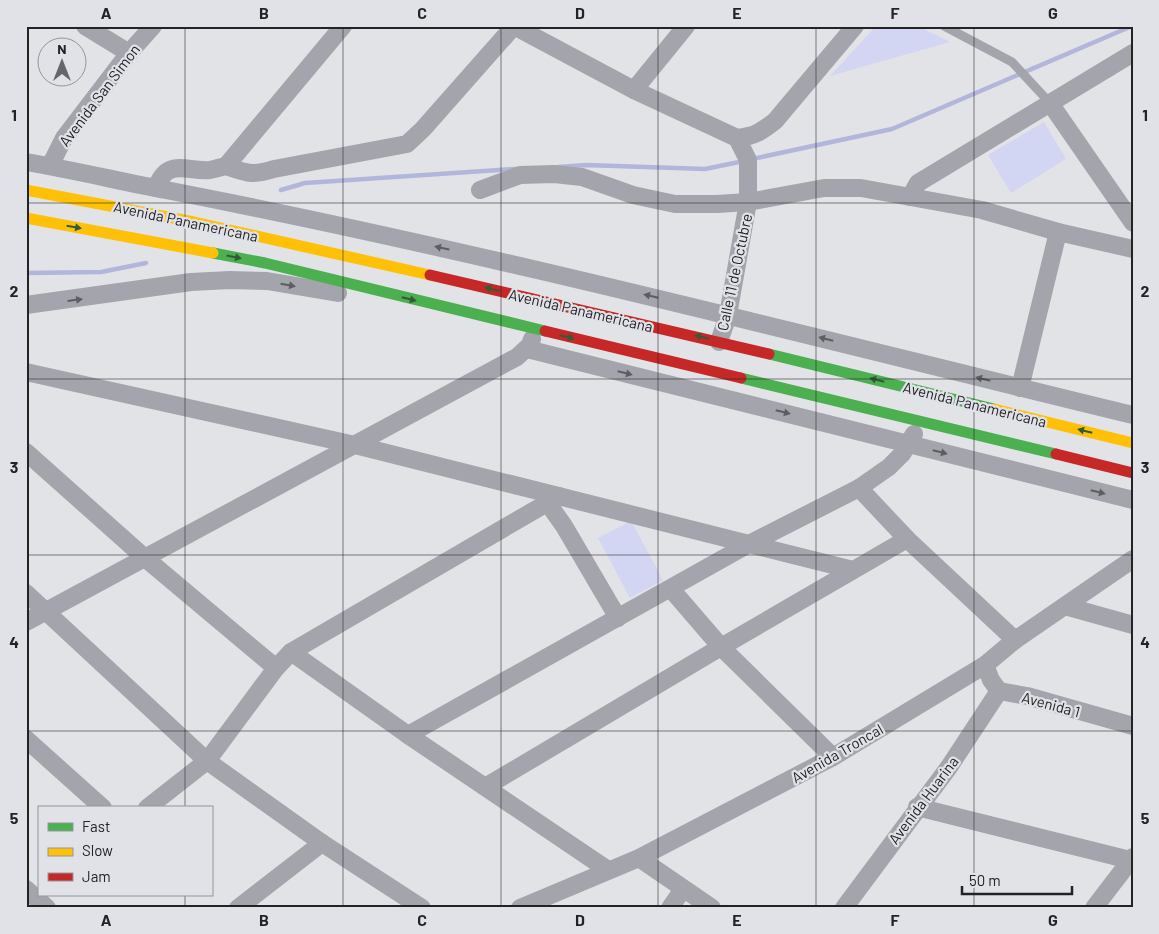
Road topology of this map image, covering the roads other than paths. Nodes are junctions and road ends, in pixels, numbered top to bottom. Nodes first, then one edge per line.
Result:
1 (85, 26) edge
2 (152, 26) edge
3 (343, 26) edge
4 (514, 26) edge
5 (686, 26) edge
6 (854, 26) edge
7 (944, 26) edge
8 (1133, 52) edge
9 (129, 53) junction
10 (634, 90) junction
11 (1050, 103) junction
12 (737, 138) junction
13 (26, 162) edge
14 (50, 166) junction
15 (226, 166) junction
16 (156, 188) junction
17 (26, 190) edge
18 (480, 190) dead end
19 (910, 197) junction
20 (748, 202) junction
21 (26, 218) edge
22 (1133, 223) edge
23 (1058, 232) junction
24 (1133, 249) edge
25 (376, 290) junction
26 (26, 306) edge
27 (728, 315) junction
28 (535, 329) junction
29 (719, 342) junction
30 (527, 349) junction
31 (26, 372) edge
32 (1020, 388) junction
33 (1133, 416) edge
34 (921, 421) junction
35 (1133, 443) edge
36 (908, 444) junction
37 (355, 445) junction
38 (26, 452) edge
39 (1133, 473) edge
40 (859, 488) junction
41 (553, 499) junction
42 (1133, 500) edge
43 (907, 539) junction
44 (749, 544) junction
45 (145, 558) junction
46 (1133, 559) edge
47 (853, 570) junction
48 (671, 589) junction
49 (26, 594) edge
50 (1065, 606) junction
51 (47, 611) junction
52 (618, 618) junction
53 (26, 622) edge
54 (1133, 624) edge
55 (1015, 640) junction
56 (721, 646) junction
57 (291, 652) junction
58 (985, 665) junction
59 (276, 668) junction
60 (999, 691) junction
61 (1133, 726) edge
62 (408, 734) junction
63 (26, 738) edge
64 (834, 757) junction
65 (207, 761) junction
66 (485, 787) junction
67 (101, 806) edge
68 (150, 806) edge
69 (917, 807) junction
70 (322, 843) junction
71 (639, 858) junction
72 (1132, 858) edge
73 (608, 870) junction
74 (683, 889) junction
75 (238, 908) edge
76 (422, 908) edge
77 (520, 908) edge
78 (670, 908) edge
79 (712, 908) edge
80 (844, 908) edge
81 (1094, 908) edge

1 - 9 street
2 - 9 street, Avenida San Simon
3 - 15 street
4 - 10 street
4 - 15 street
5 - 10 street
6 - 12 street
7 - 11 lane
8 - 11 street
9 - 14 street, Avenida San Simon
10 - 12 street
11 - 19 street
11 - 22 street
12 - 20 street, Calle 11 de Octubre
13 - 14 street, Avenida Panamericana
14 - 16 street, Avenida Panamericana
15 - 16 street
27 -> 16 street, Avenida Panamericana
29 -> 17 highway, Avenida Panamericana
18 - 20 street
19 - 20 street
19 - 23 street
20 - 27 street, Calle 11 de Octubre
21 -> 25 highway, Avenida Panamericana
23 - 24 street
23 - 32 street
26 -> 25 street, Avenida Panamericana
25 -> 28 highway, Avenida Panamericana
27 - 29 street, Calle 11 de Octubre
32 -> 27 street, Avenida Panamericana
28 - 30 street
28 -> 34 highway, Avenida Panamericana
35 -> 29 highway, Avenida Panamericana
30 -> 36 street
30 - 37 street
31 - 37 street
32 - 33 street, Avenida Panamericana
34 - 36 street
34 - 39 highway, Avenida Panamericana
36 - 40 street
36 -> 42 street
37 - 41 street
37 - 45 street
38 - 45 street
40 - 43 street
40 - 44 street
41 - 44 street
41 - 52 street
41 - 57 street
43 - 47 street
43 - 55 street
44 - 47 street
44 - 48 street
45 - 51 street
45 - 59 street
46 - 50 street, Avenida Troncal
47 - 56 street
48 - 52 street
48 - 56 street
49 - 51 street
50 - 54 street
50 - 55 street, Avenida Troncal
51 - 53 street
51 - 65 street
52 - 62 street
55 - 58 street, Avenida Troncal
56 - 64 street
56 - 66 street
57 - 59 street
57 - 62 street
58 - 60 street
58 - 64 street, Avenida Troncal
59 - 65 street
60 - 61 street, Avenida 1
60 - 69 street, Avenida Huarina
62 - 66 street
63 - 67 street
64 - 71 street, Avenida Troncal
65 - 68 street
65 - 70 street
66 - 73 street
69 - 72 street
69 - 80 street, Avenida Huarina
70 - 75 street
70 - 76 street
71 - 73 street, Avenida Troncal
71 - 74 street
72 - 81 street
73 - 77 street, Avenida Troncal
74 - 78 street
74 - 79 street

